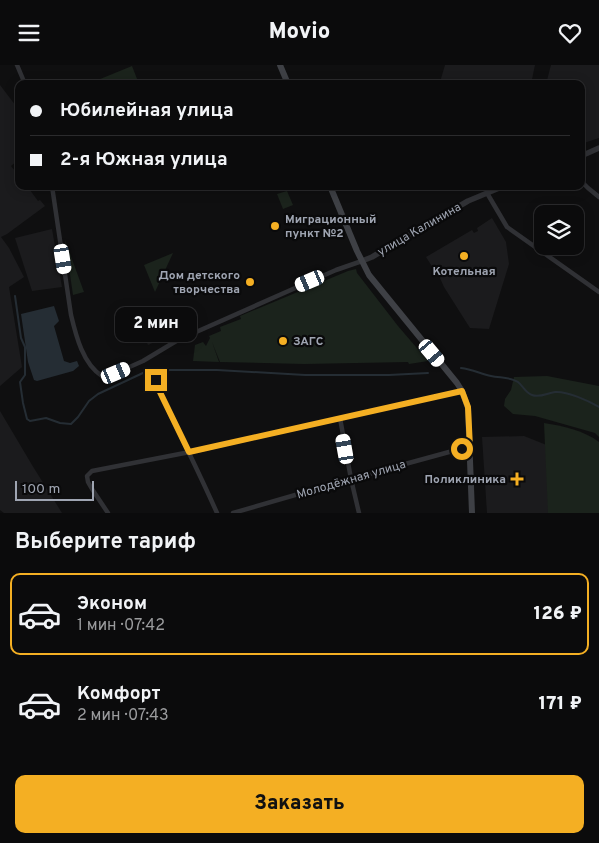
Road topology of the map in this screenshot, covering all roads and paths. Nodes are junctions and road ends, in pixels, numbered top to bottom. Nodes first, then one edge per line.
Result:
1 (17, 65) edge
2 (280, 65) edge
3 (23, 80) edge
4 (286, 80) edge
5 (599, 149) edge
6 (585, 154) edge
7 (585, 185) edge
8 (53, 190) edge
9 (332, 190) edge
10 (494, 190) edge
11 (487, 193) junction
12 (599, 197) edge
13 (362, 261) junction
14 (599, 292) edge
15 (156, 380) dead end
16 (462, 391) junction
17 (340, 419) junction
18 (470, 448) junction
19 (189, 452) junction
20 (351, 479) junction
21 (108, 513) edge
22 (217, 513) edge
23 (233, 513) edge
24 (358, 513) edge
25 (472, 513) edge

1 - 3 street
2 - 4 main road
5 - 6 street
7 - 12 street
8 - 13 street
9 - 13 main road
10 - 11 street, улица Калинина
11 - 13 street, улица Калинина
11 - 14 street
13 - 16 main road
15 - 19 street
16 - 17 street
16 - 18 main road
17 - 19 street
17 - 20 street
18 - 20 street, Молодёжная улица
18 - 25 main road
19 - 21 street
19 - 22 street
20 - 23 street, Молодёжная улица
20 - 24 street

